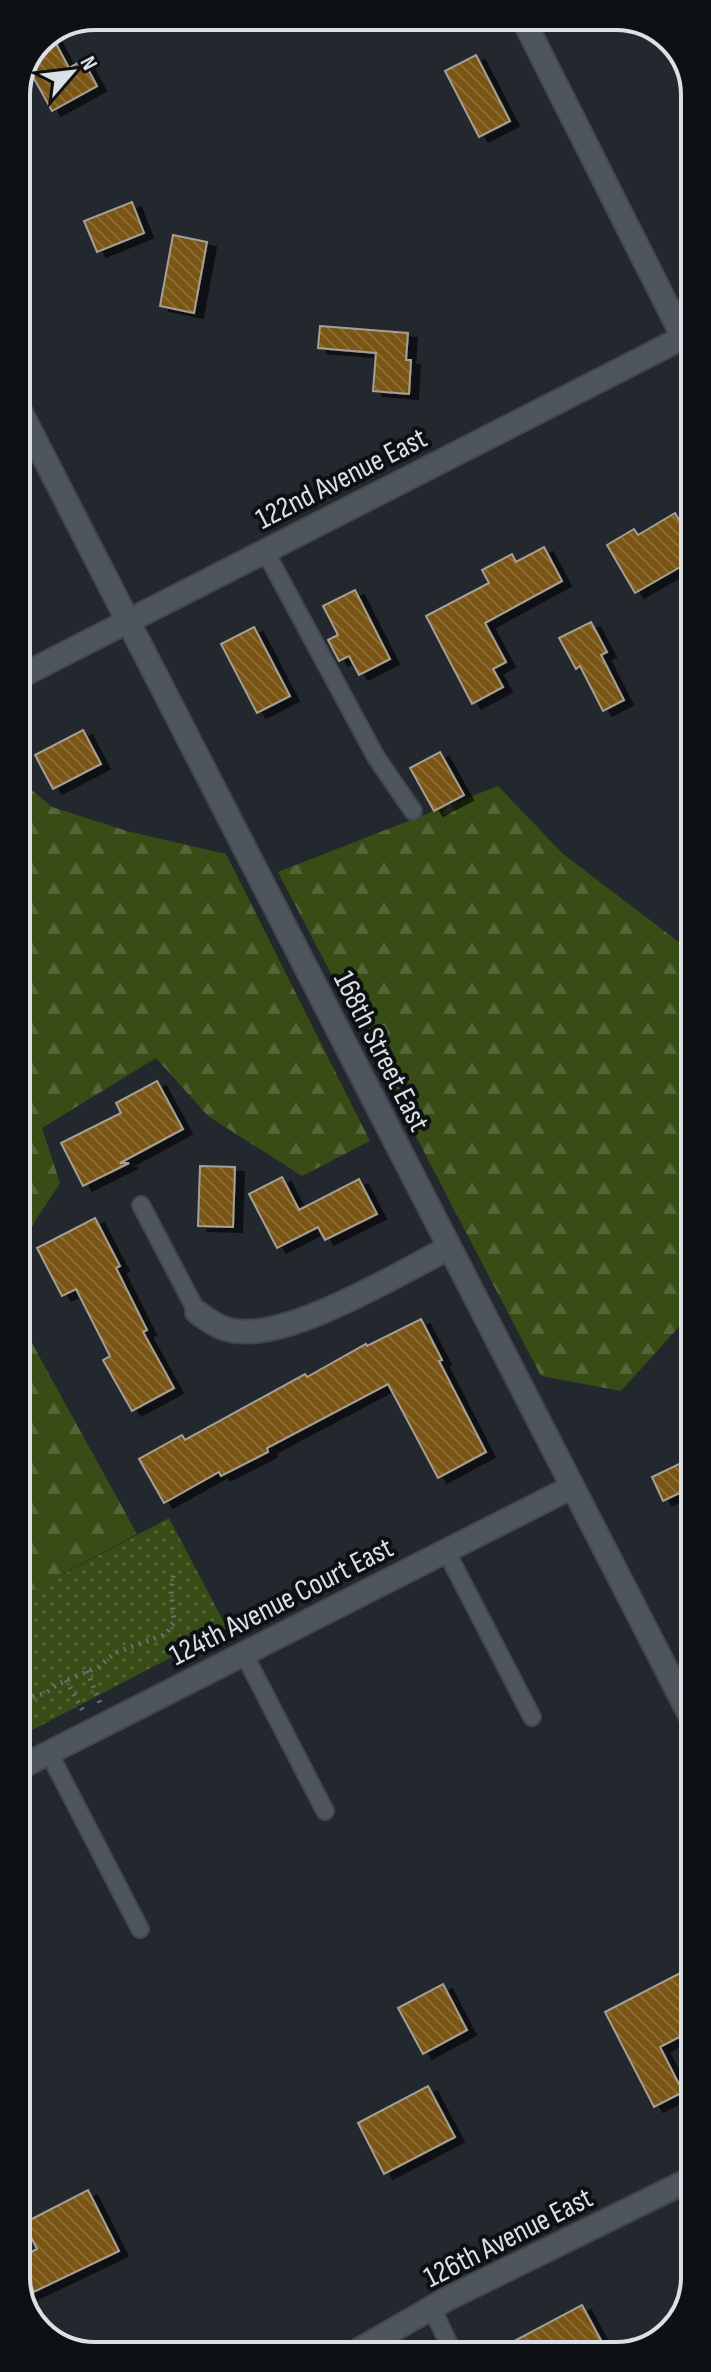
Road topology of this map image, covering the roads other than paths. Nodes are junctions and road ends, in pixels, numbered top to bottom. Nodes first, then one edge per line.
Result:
1 (529, 30) edge
2 (681, 321) edge
3 (681, 338) edge
4 (30, 445) edge
5 (265, 551) junction
6 (129, 621) junction
7 (30, 671) edge
8 (413, 811) dead end
9 (141, 1205) dead end
10 (449, 1248) junction
11 (197, 1312) joint
12 (572, 1487) junction
13 (446, 1551) junction
14 (244, 1654) junction
15 (681, 1680) edge
16 (532, 1717) dead end
17 (49, 1753) junction
18 (30, 1762) edge
19 (325, 1811) dead end
20 (140, 1929) dead end
21 (681, 2184) edge
22 (432, 2308) junction
23 (373, 2342) edge
24 (448, 2342) edge

1 - 2 street
3 - 5 street, 122nd Avenue East
4 - 6 street, 168th Street East
5 - 6 street, 122nd Avenue East
5 - 8 lane
6 - 7 street, 122nd Avenue East
6 - 10 street, 168th Street East
9 - 11 lane
10 - 11 street
10 - 12 street, 168th Street East
12 - 13 street, 124th Avenue Court East
12 - 15 street, 168th Street East
13 - 14 street, 124th Avenue Court East
13 - 16 lane
14 - 17 street, 124th Avenue Court East
14 - 19 lane
17 - 18 street, 124th Avenue Court East
17 - 20 lane
21 - 22 street, 126th Avenue East
22 - 23 street, 126th Avenue East
22 - 24 lane

